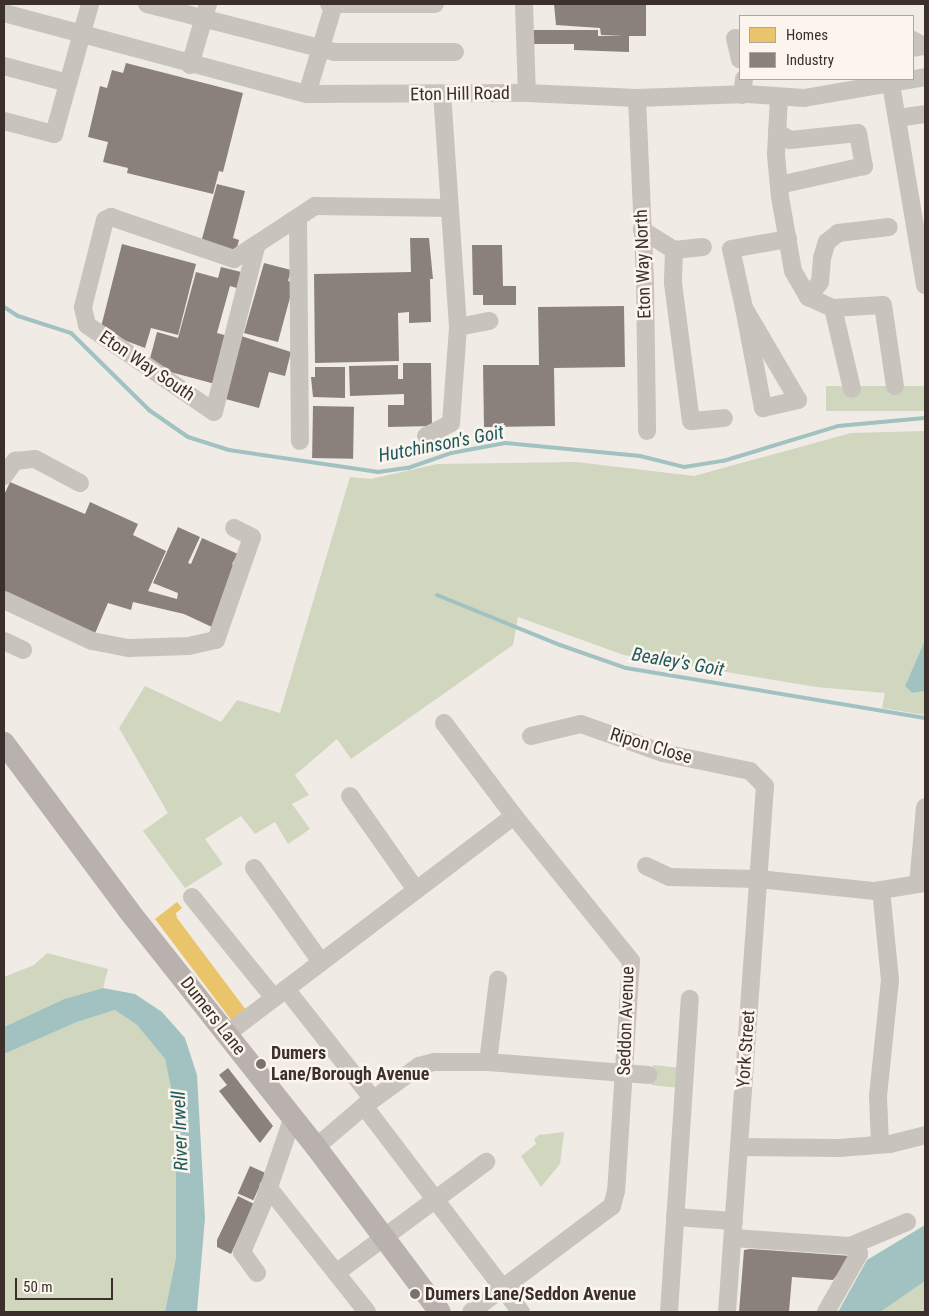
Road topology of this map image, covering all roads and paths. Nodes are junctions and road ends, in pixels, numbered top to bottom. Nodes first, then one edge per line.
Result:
1 (90, 4) edge
2 (147, 4) edge
3 (332, 4) edge
4 (435, 4) edge
5 (524, 4) edge
6 (206, 11) edge
7 (4, 14) edge
8 (81, 35) junction
9 (735, 38) dead end
10 (914, 41) edge
11 (914, 48) edge
12 (321, 49) junction
13 (456, 52) dead end
14 (739, 55) edge
15 (190, 65) junction
16 (4, 66) edge
17 (904, 80) edge
18 (68, 83) junction
19 (883, 83) edge
20 (743, 87) edge
21 (527, 93) junction
22 (307, 94) junction
23 (442, 95) junction
24 (779, 96) junction
25 (637, 98) junction
26 (925, 114) edge
27 (897, 118) junction
28 (4, 121) edge
29 (777, 132) junction
30 (779, 185) junction
31 (449, 208) junction
32 (298, 218) junction
33 (889, 227) dead end
34 (642, 230) junction
35 (788, 239) junction
36 (256, 247) junction
37 (703, 247) dead end
38 (674, 250) junction
39 (925, 285) edge
40 (808, 297) junction
41 (744, 308) junction
42 (833, 308) junction
43 (489, 321) dead end
44 (458, 327) junction
45 (895, 386) dead end
46 (852, 389) dead end
47 (724, 418) dead end
48 (647, 430) dead end
49 (426, 436) dead end
50 (300, 441) dead end
51 (4, 476) edge
52 (80, 483) dead end
53 (234, 528) dead end
54 (4, 600) edge
55 (4, 641) edge
56 (22, 650) dead end
57 (444, 723) dead end
58 (531, 736) dead end
59 (4, 743) edge
60 (765, 786) joint
61 (350, 796) dead end
62 (925, 808) edge
63 (514, 816) junction
64 (646, 866) dead end
65 (254, 868) dead end
66 (758, 879) junction
67 (921, 883) edge
68 (416, 890) junction
69 (881, 890) junction
70 (192, 897) dead end
71 (321, 962) junction
72 (498, 980) dead end
73 (280, 994) junction
74 (690, 999) dead end
75 (228, 1033) junction
76 (488, 1062) junction
77 (624, 1074) junction
78 (648, 1074) dead end
79 (369, 1102) junction
80 (292, 1119) junction
81 (925, 1135) edge
82 (880, 1144) junction
83 (316, 1147) junction
84 (739, 1147) junction
85 (486, 1162) dead end
86 (268, 1187) junction
87 (433, 1200) junction
88 (675, 1217) junction
89 (908, 1222) dead end
90 (733, 1230) junction
91 (383, 1236) junction
92 (857, 1245) junction
93 (257, 1273) dead end
94 (336, 1273) junction
95 (503, 1288) junction
96 (367, 1312) edge
97 (440, 1312) edge
98 (471, 1312) edge
99 (521, 1312) edge
100 (669, 1312) edge
101 (727, 1312) edge
102 (826, 1312) edge

1 - 8 street
2 - 6 street
3 - 4 street
3 - 12 street
5 - 21 street
6 - 12 street
6 - 15 street
7 - 8 street, Eton Hill Road
8 - 15 street, Eton Hill Road
8 - 18 street
9 - 14 street
10 - 11 street
12 - 13 street
12 - 22 street
15 - 22 street, Eton Hill Road
16 - 18 street
17 - 19 street, Eton Hill Road
18 - 28 street
19 - 24 street, Eton Hill Road
19 - 27 street
20 - 24 street, Eton Hill Road
20 - 25 street, Eton Hill Road
21 - 23 street, Eton Hill Road
21 - 25 street, Eton Hill Road
22 - 23 street, Eton Hill Road
23 - 31 street
24 - 29 street
25 - 34 street, Eton Way North
26 - 27 street
27 - 39 street
29 - 30 street
29 - 30 street
30 - 35 street
31 - 32 street, Eton Way South
31 - 44 street
32 - 36 street, Eton Way South
32 - 50 street
33 - 40 street
34 - 38 street
34 - 48 street, Eton Way North
35 - 40 street
35 - 41 street
36 - 36 street, Eton Way South
37 - 38 street
38 - 47 street
40 - 42 street
41 - 41 street
42 - 45 street
42 - 46 street
43 - 44 street
44 - 49 street
51 - 52 street
53 - 54 street
55 - 56 street
57 - 63 street, Seddon Avenue
58 - 60 street, Ripon Close
59 - 75 main road, Dumers Lane
60 - 66 street, York Street
61 - 68 street
62 - 67 street
63 - 68 street
63 - 77 street, Seddon Avenue
64 - 66 street
65 - 71 street
66 - 69 street
66 - 84 street, York Street
67 - 69 street
68 - 71 street
69 - 82 street
70 - 73 street
71 - 73 street
72 - 76 street
73 - 75 street
73 - 79 street
74 - 88 street
75 - 80 main road, Dumers Lane
76 - 77 street
76 - 79 street
77 - 78 street
77 - 95 street, Seddon Avenue
79 - 83 street
79 - 87 street
80 - 83 main road, Dumers Lane
80 - 86 street
81 - 82 street
82 - 84 street
83 - 91 main road, Dumers Lane
84 - 90 street, York Street
85 - 87 street
86 - 93 street
86 - 94 street
87 - 91 street
87 - 95 street
88 - 90 street
88 - 100 street
89 - 92 street
90 - 92 street
90 - 101 street, York Street
91 - 94 street
91 - 97 main road, Dumers Lane
92 - 102 street
94 - 96 street
95 - 98 street, Seddon Avenue
95 - 99 street

